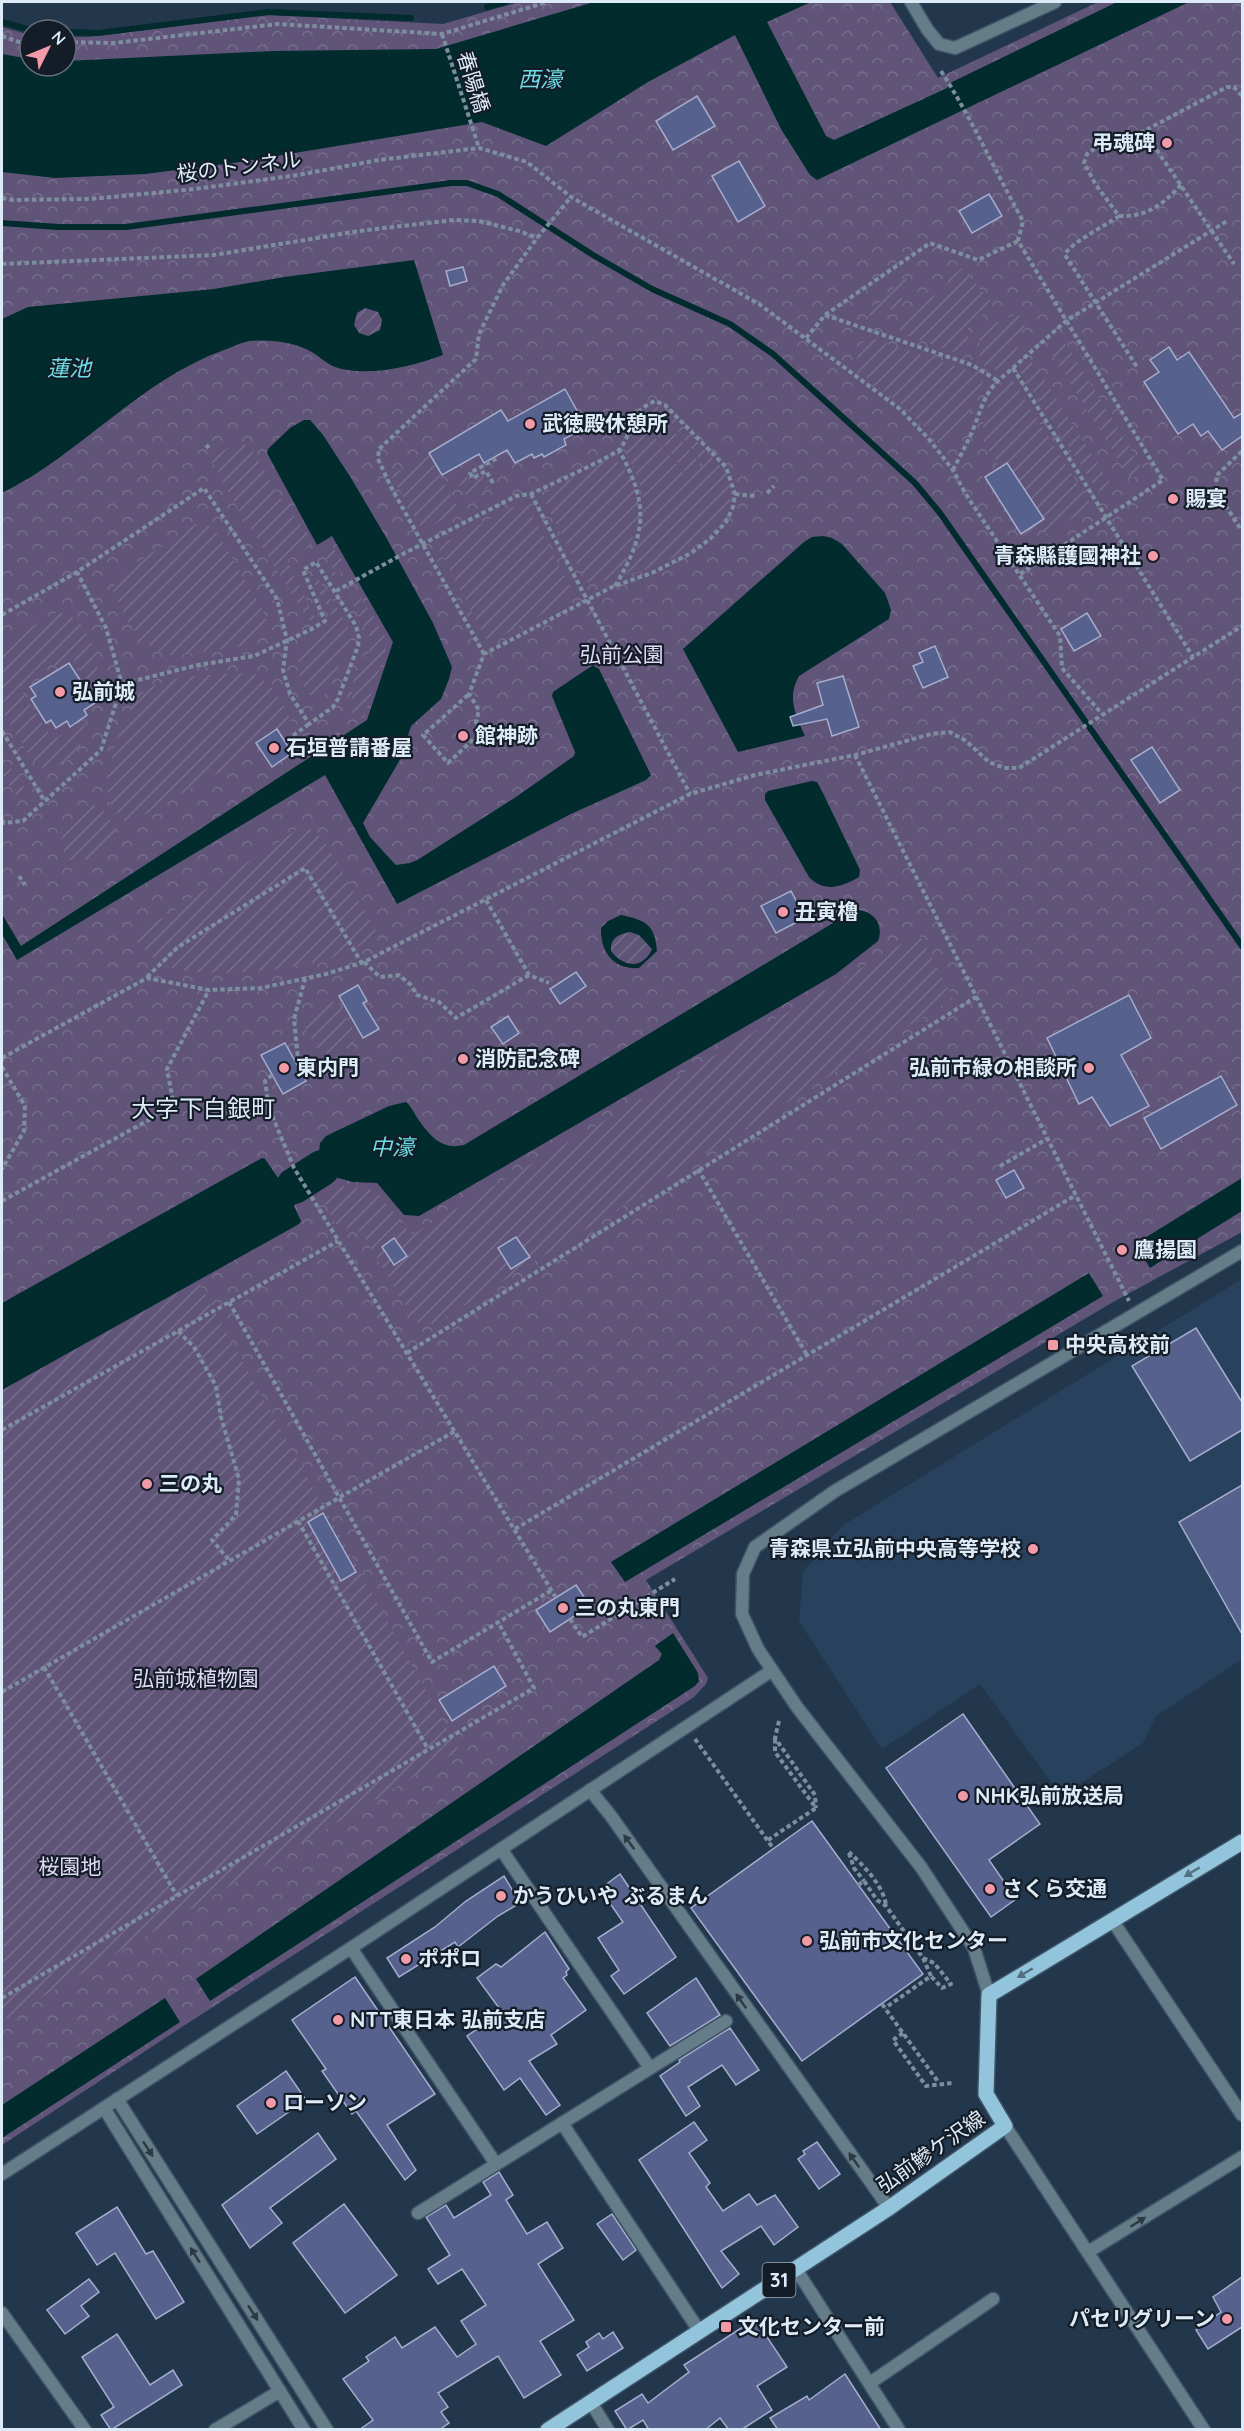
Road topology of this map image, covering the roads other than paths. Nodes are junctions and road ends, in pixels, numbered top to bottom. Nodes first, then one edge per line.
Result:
1 (911, 2) edge
2 (1055, 2) edge
3 (1242, 1251) edge
4 (771, 1671) junction
5 (590, 1790) junction
6 (1242, 1842) edge
7 (501, 1848) junction
8 (1112, 1920) junction
9 (351, 1948) junction
10 (989, 1995) junction
11 (726, 2021) dead end
12 (650, 2068) junction
13 (117, 2099) junction
14 (104, 2108) junction
15 (1242, 2115) edge
16 (562, 2123) junction
17 (1005, 2126) junction
18 (1242, 2157) edge
19 (496, 2164) junction
20 (2, 2174) edge
21 (889, 2208) junction
22 (418, 2213) dead end
23 (1088, 2252) junction
24 (796, 2269) junction
25 (993, 2299) dead end
26 (2, 2313) edge
27 (700, 2332) junction
28 (870, 2384) junction
29 (280, 2391) junction
30 (590, 2401) junction
31 (83, 2429) edge
32 (215, 2430) edge
33 (304, 2430) edge
34 (327, 2430) edge
35 (548, 2430) edge
36 (608, 2430) edge
37 (899, 2430) edge
38 (1204, 2430) edge

1 - 2 street
3 - 4 street
4 - 5 street
4 - 10 street
5 - 7 street
21 -> 5 street
6 -> 8 main road
7 - 9 street
7 - 12 street
8 -> 10 main road
8 - 15 street
9 - 13 street
9 - 19 street
10 - 17 main road, 弘前鰺ケ沢線
11 - 12 street
12 - 16 street
13 - 14 street
13 -> 34 street
14 - 20 street
29 -> 14 street
16 - 19 street
16 - 27 street
17 - 21 main road, 弘前鰺ケ沢線 / 31
17 - 23 street
23 -> 18 street
19 - 22 street
21 - 24 main road, 弘前鰺ケ沢線 / 31
23 - 38 street
24 - 27 main road, 弘前鰺ケ沢線 / 31
24 - 28 street
25 - 28 street
26 - 31 street
27 - 30 main road, 弘前鰺ケ沢線 / 31
28 - 37 street
29 - 32 street
29 - 33 street
30 - 35 main road, 弘前鰺ケ沢線 / 31
30 - 36 street

